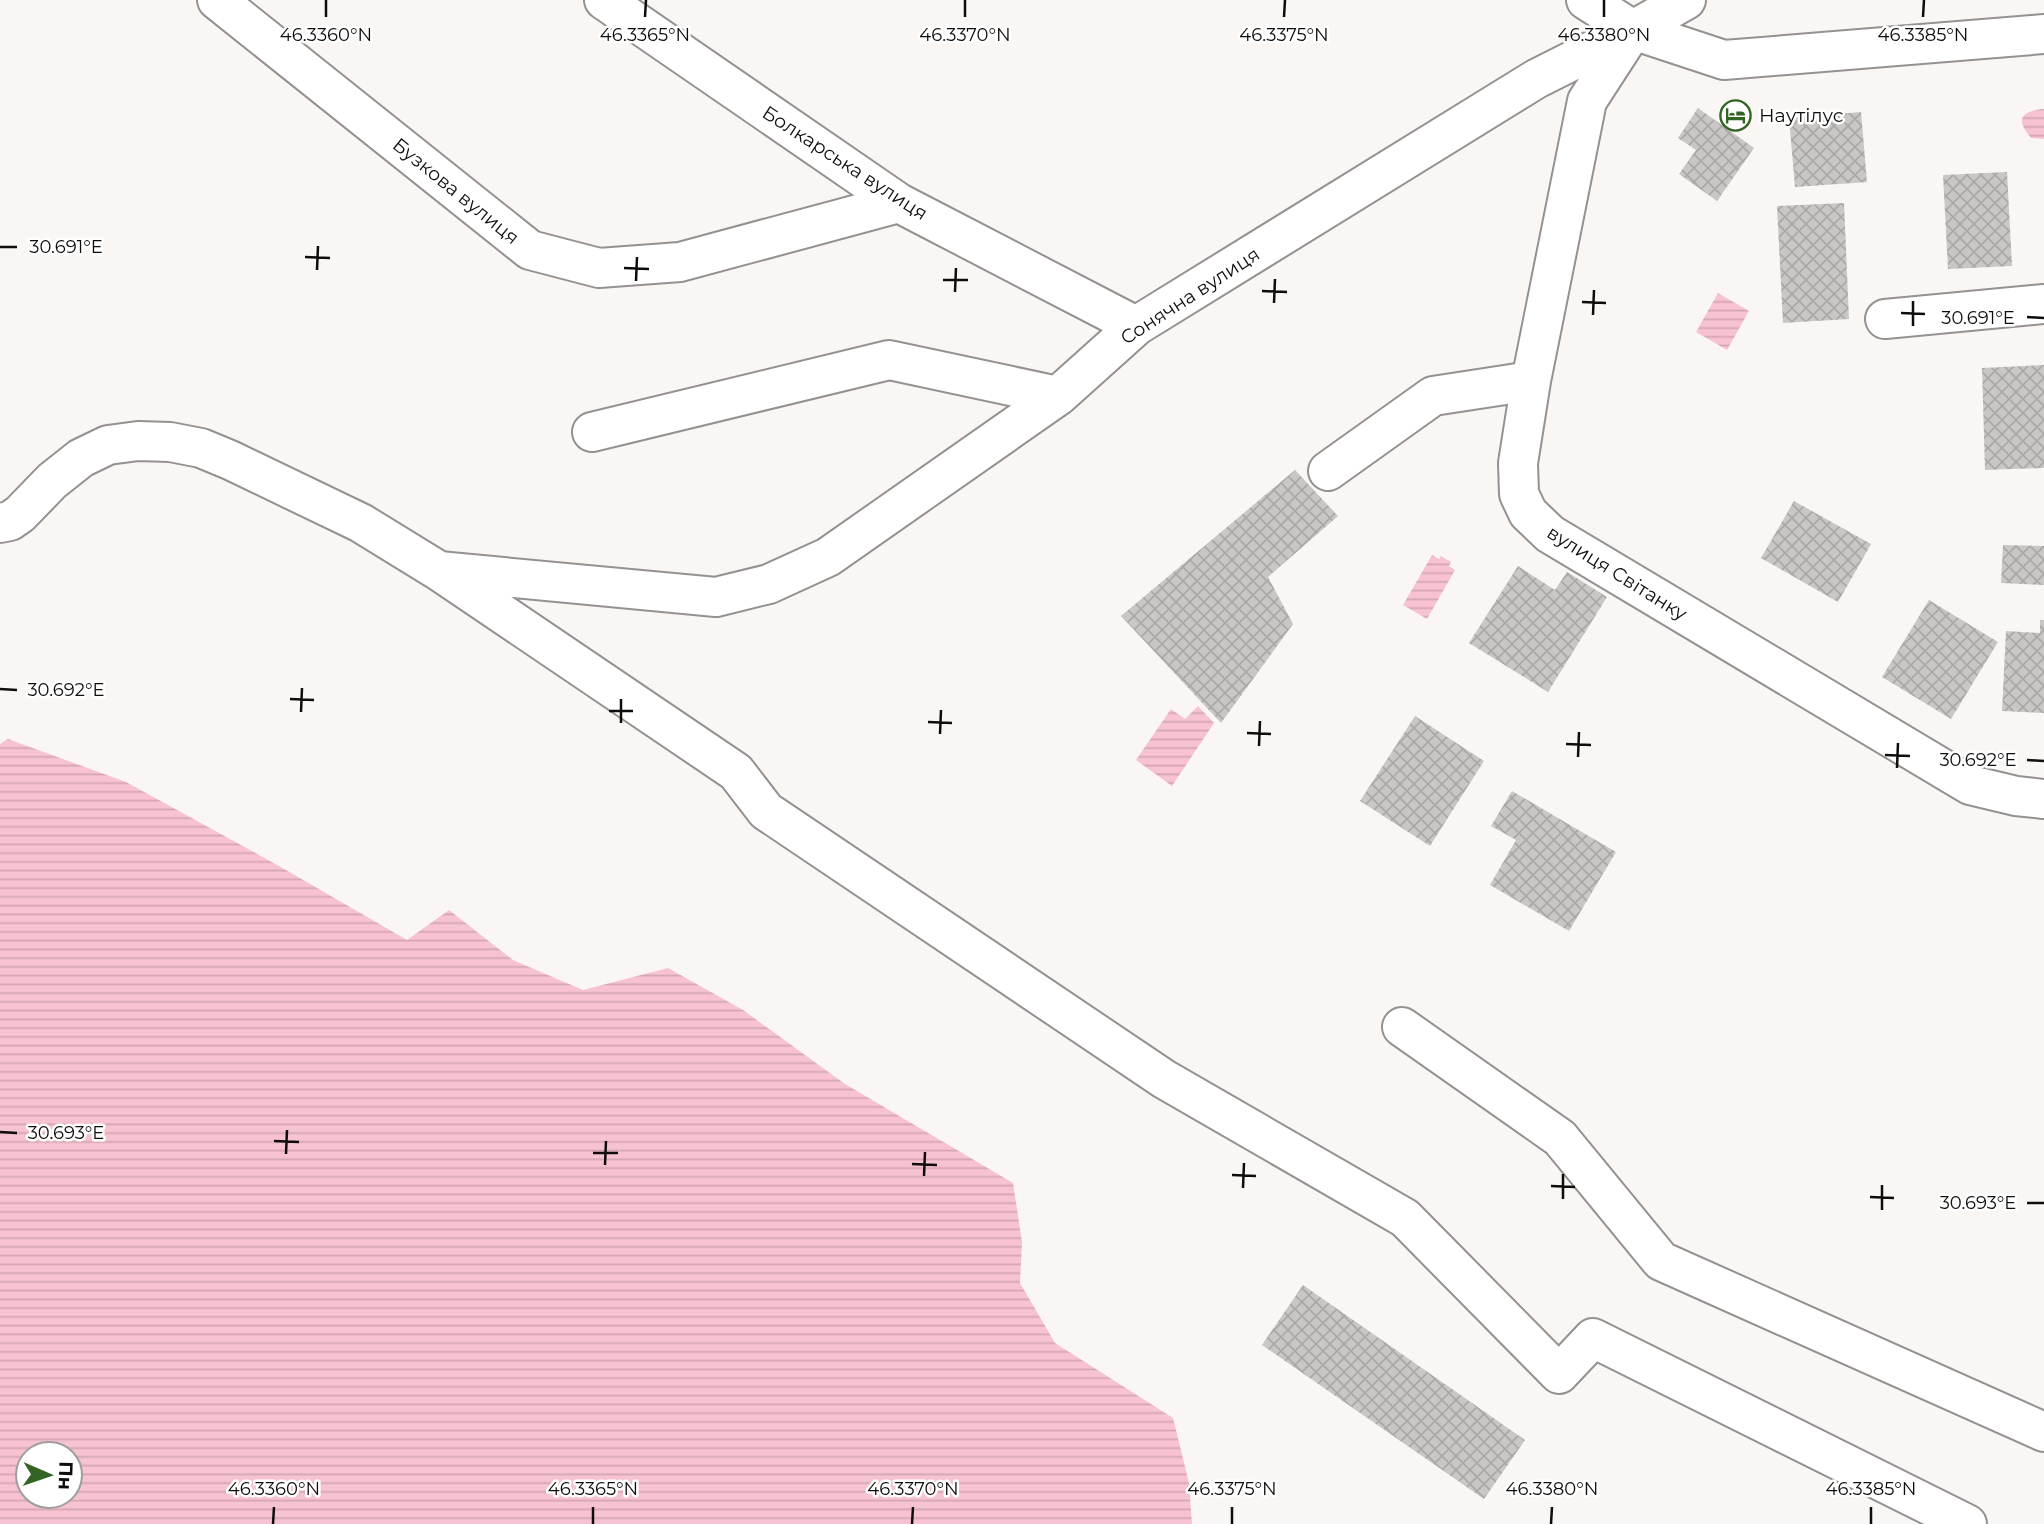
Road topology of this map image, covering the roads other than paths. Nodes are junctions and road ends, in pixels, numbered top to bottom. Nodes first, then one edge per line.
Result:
1 (217, 0) edge
2 (604, 0) edge
3 (1587, 0) edge
4 (1686, 0) edge
5 (1641, 15) edge
6 (2044, 34) edge
7 (899, 203) junction
8 (2044, 304) edge
9 (1885, 319) dead end
10 (1136, 326) junction
11 (1531, 381) junction
12 (1058, 396) junction
13 (592, 432) dead end
14 (1328, 471) dead end
15 (0, 523) edge
16 (439, 571) junction
17 (2044, 799) edge
18 (1402, 1027) dead end
19 (2044, 1432) edge
20 (1967, 1524) edge

1 - 7 street, Бузкова вулиця
2 - 7 street, Болкарська вулиця
3 - 5 street
4 - 5 street, Сонячна вулиця
5 - 6 street
5 - 10 street, Сонячна вулиця
5 - 11 street, вулиця Світанку
7 - 10 street, Болкарська вулиця
8 - 9 street
10 - 12 street, Сонячна вулиця
11 - 14 street
11 - 17 street, вулиця Світанку
12 - 13 street
12 - 16 street, Сонячна вулиця
15 - 16 street
16 - 20 street
18 - 19 street

